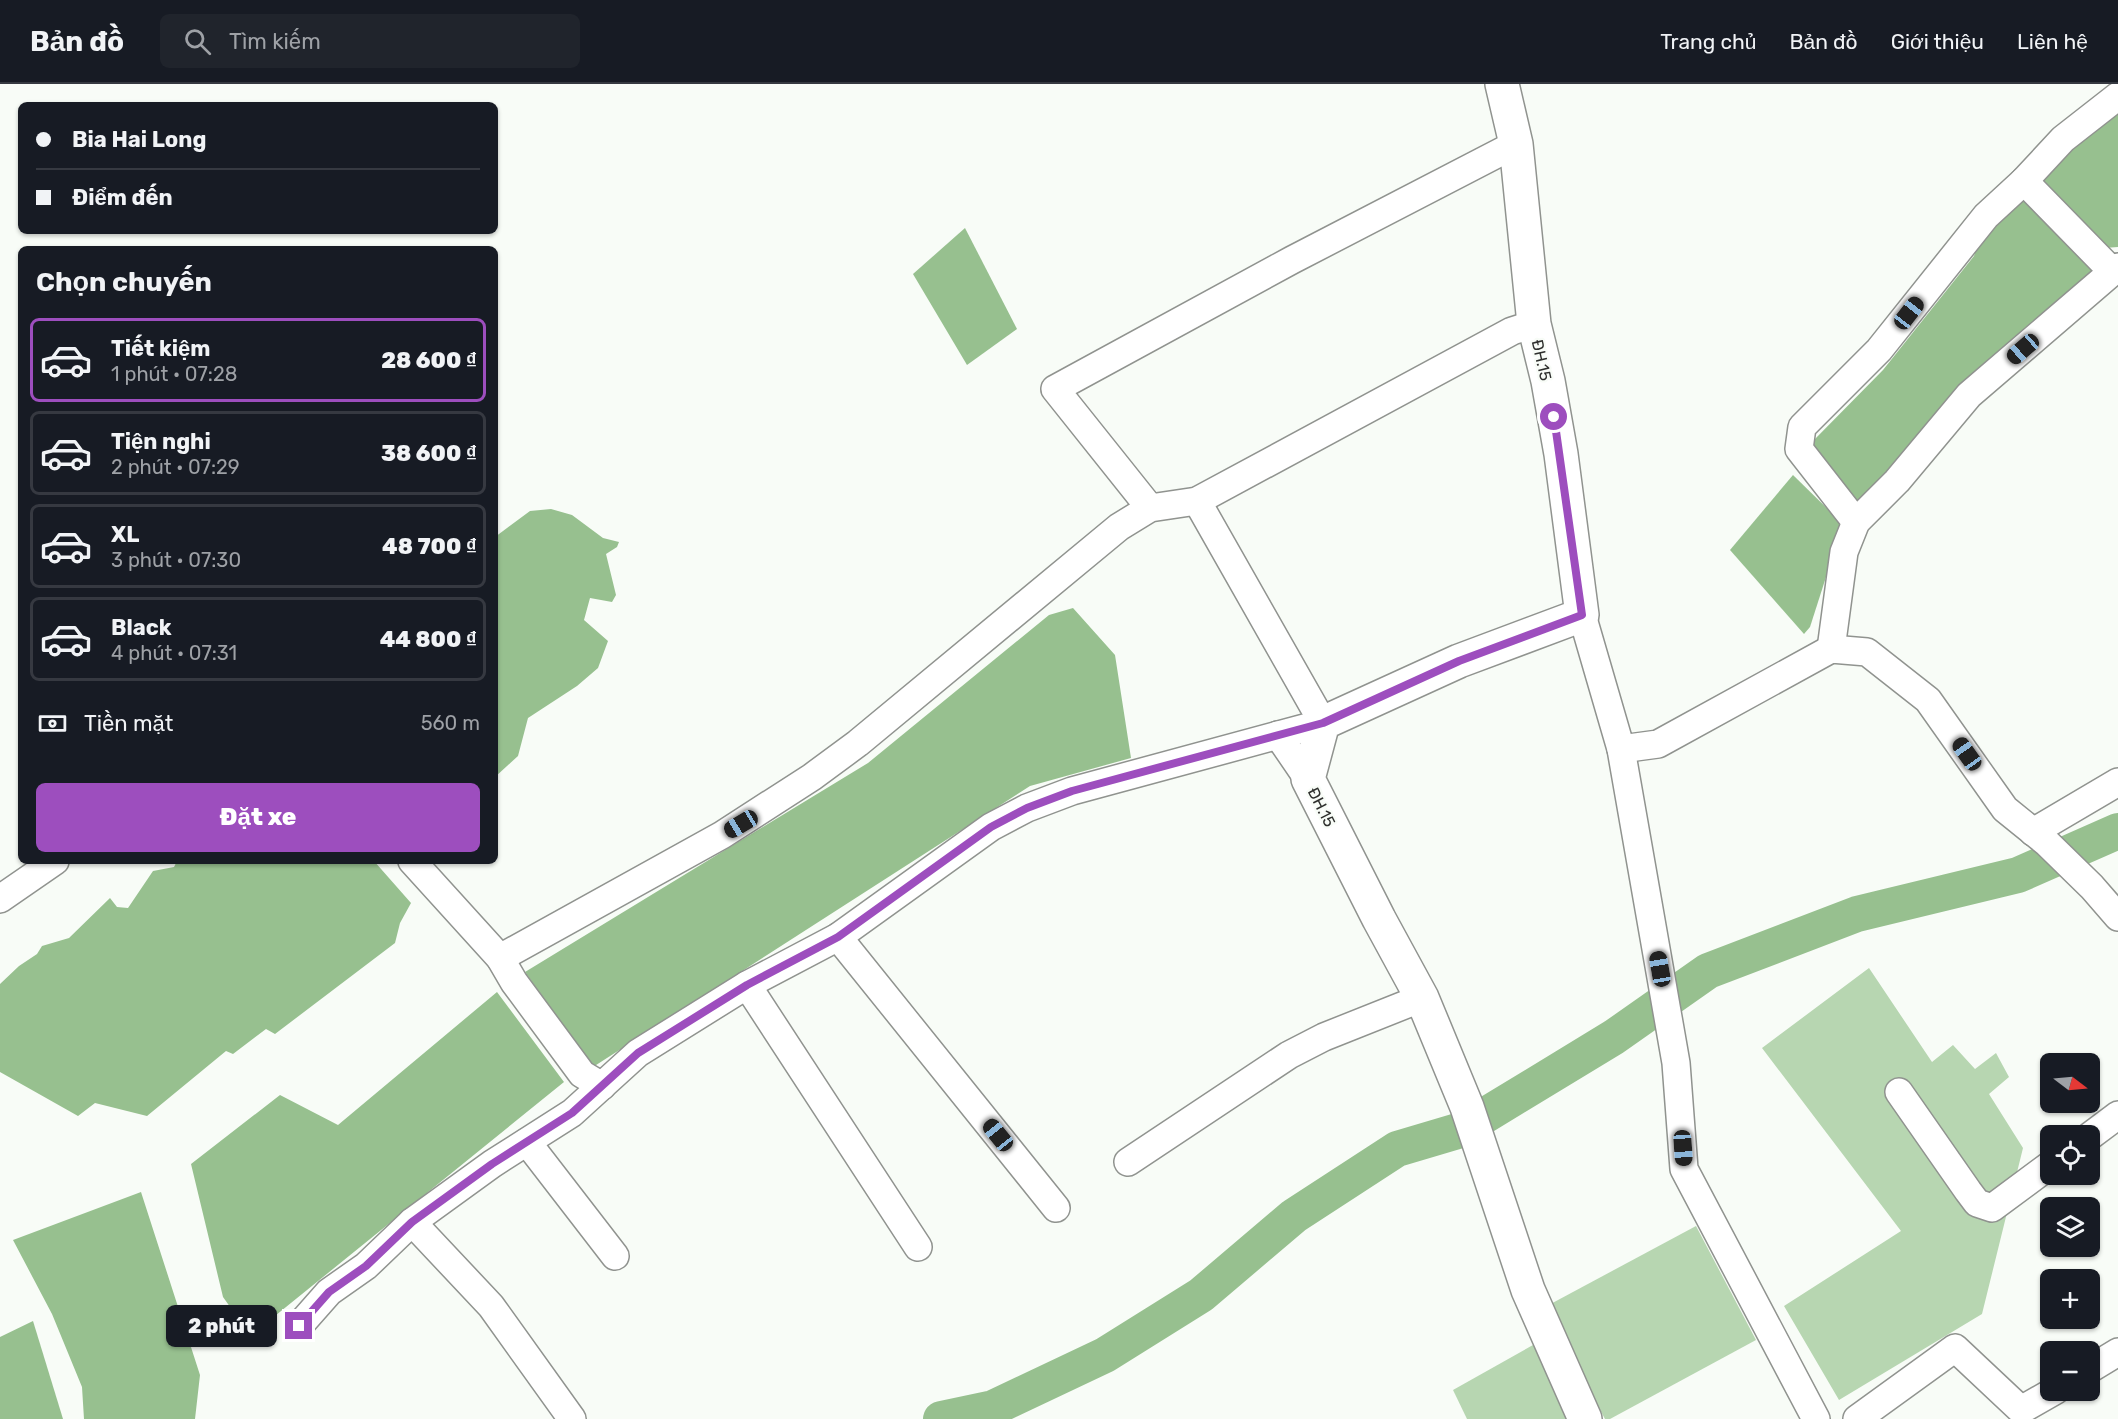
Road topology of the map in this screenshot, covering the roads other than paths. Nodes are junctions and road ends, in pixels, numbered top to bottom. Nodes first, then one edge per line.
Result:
1 (1502, 84) edge
2 (2118, 96) edge
3 (1516, 144) junction
4 (2026, 183) junction
5 (2110, 266) edge
6 (1534, 324) junction
7 (1197, 501) junction
8 (1150, 508) junction
9 (1852, 517) junction
10 (1582, 615) junction
11 (1831, 649) junction
12 (1323, 723) junction
13 (1278, 735) junction
14 (1620, 749) junction
15 (1308, 779) junction
16 (2118, 782) edge
17 (2040, 837) junction
18 (52, 864) edge
19 (415, 864) edge
20 (0, 899) edge
21 (2118, 917) edge
22 (838, 937) junction
23 (500, 958) junction
24 (747, 985) junction
25 (1422, 998) junction
26 (592, 1080) junction
27 (1899, 1092) dead end
28 (2118, 1115) edge
29 (2100, 1128) edge
30 (527, 1142) junction
31 (1128, 1162) dead end
32 (2040, 1172) edge
33 (1056, 1208) dead end
34 (412, 1222) junction
35 (918, 1247) dead end
36 (615, 1256) dead end
37 (299, 1326) dead end
38 (2118, 1352) edge
39 (2100, 1364) edge
40 (2040, 1399) edge
41 (572, 1419) edge
42 (1585, 1419) edge
43 (1816, 1419) edge
44 (1857, 1419) edge

1 - 3 main road, ĐH.15 / ĐH.15
2 - 4 street
3 - 6 main road, ĐH.15 / ĐH.15
3 - 8 street
4 - 5 street
4 - 9 street
5 - 9 street
6 - 7 street
6 - 10 main road, ĐH.15 / ĐH.15
7 - 8 street
7 - 12 street
8 - 23 street
9 - 11 street
10 - 12 main road
10 - 14 street
11 - 14 street
11 - 17 street
12 - 13 street
12 - 15 main road, ĐH.15 / ĐH.15
13 - 15 street
13 - 22 street
14 - 43 street
15 - 25 main road, ĐH.15 / ĐH.15
16 - 17 street
17 - 21 street
18 - 20 street
19 - 23 street
22 - 24 street
22 - 33 street
23 - 26 street
24 - 26 street
24 - 35 street
25 - 31 street
25 - 42 main road, ĐH.15 / ĐH.15
26 - 30 street
27 - 32 street
28 - 29 street
30 - 34 street
30 - 36 street
34 - 37 street
34 - 41 street
38 - 39 street
40 - 44 street

